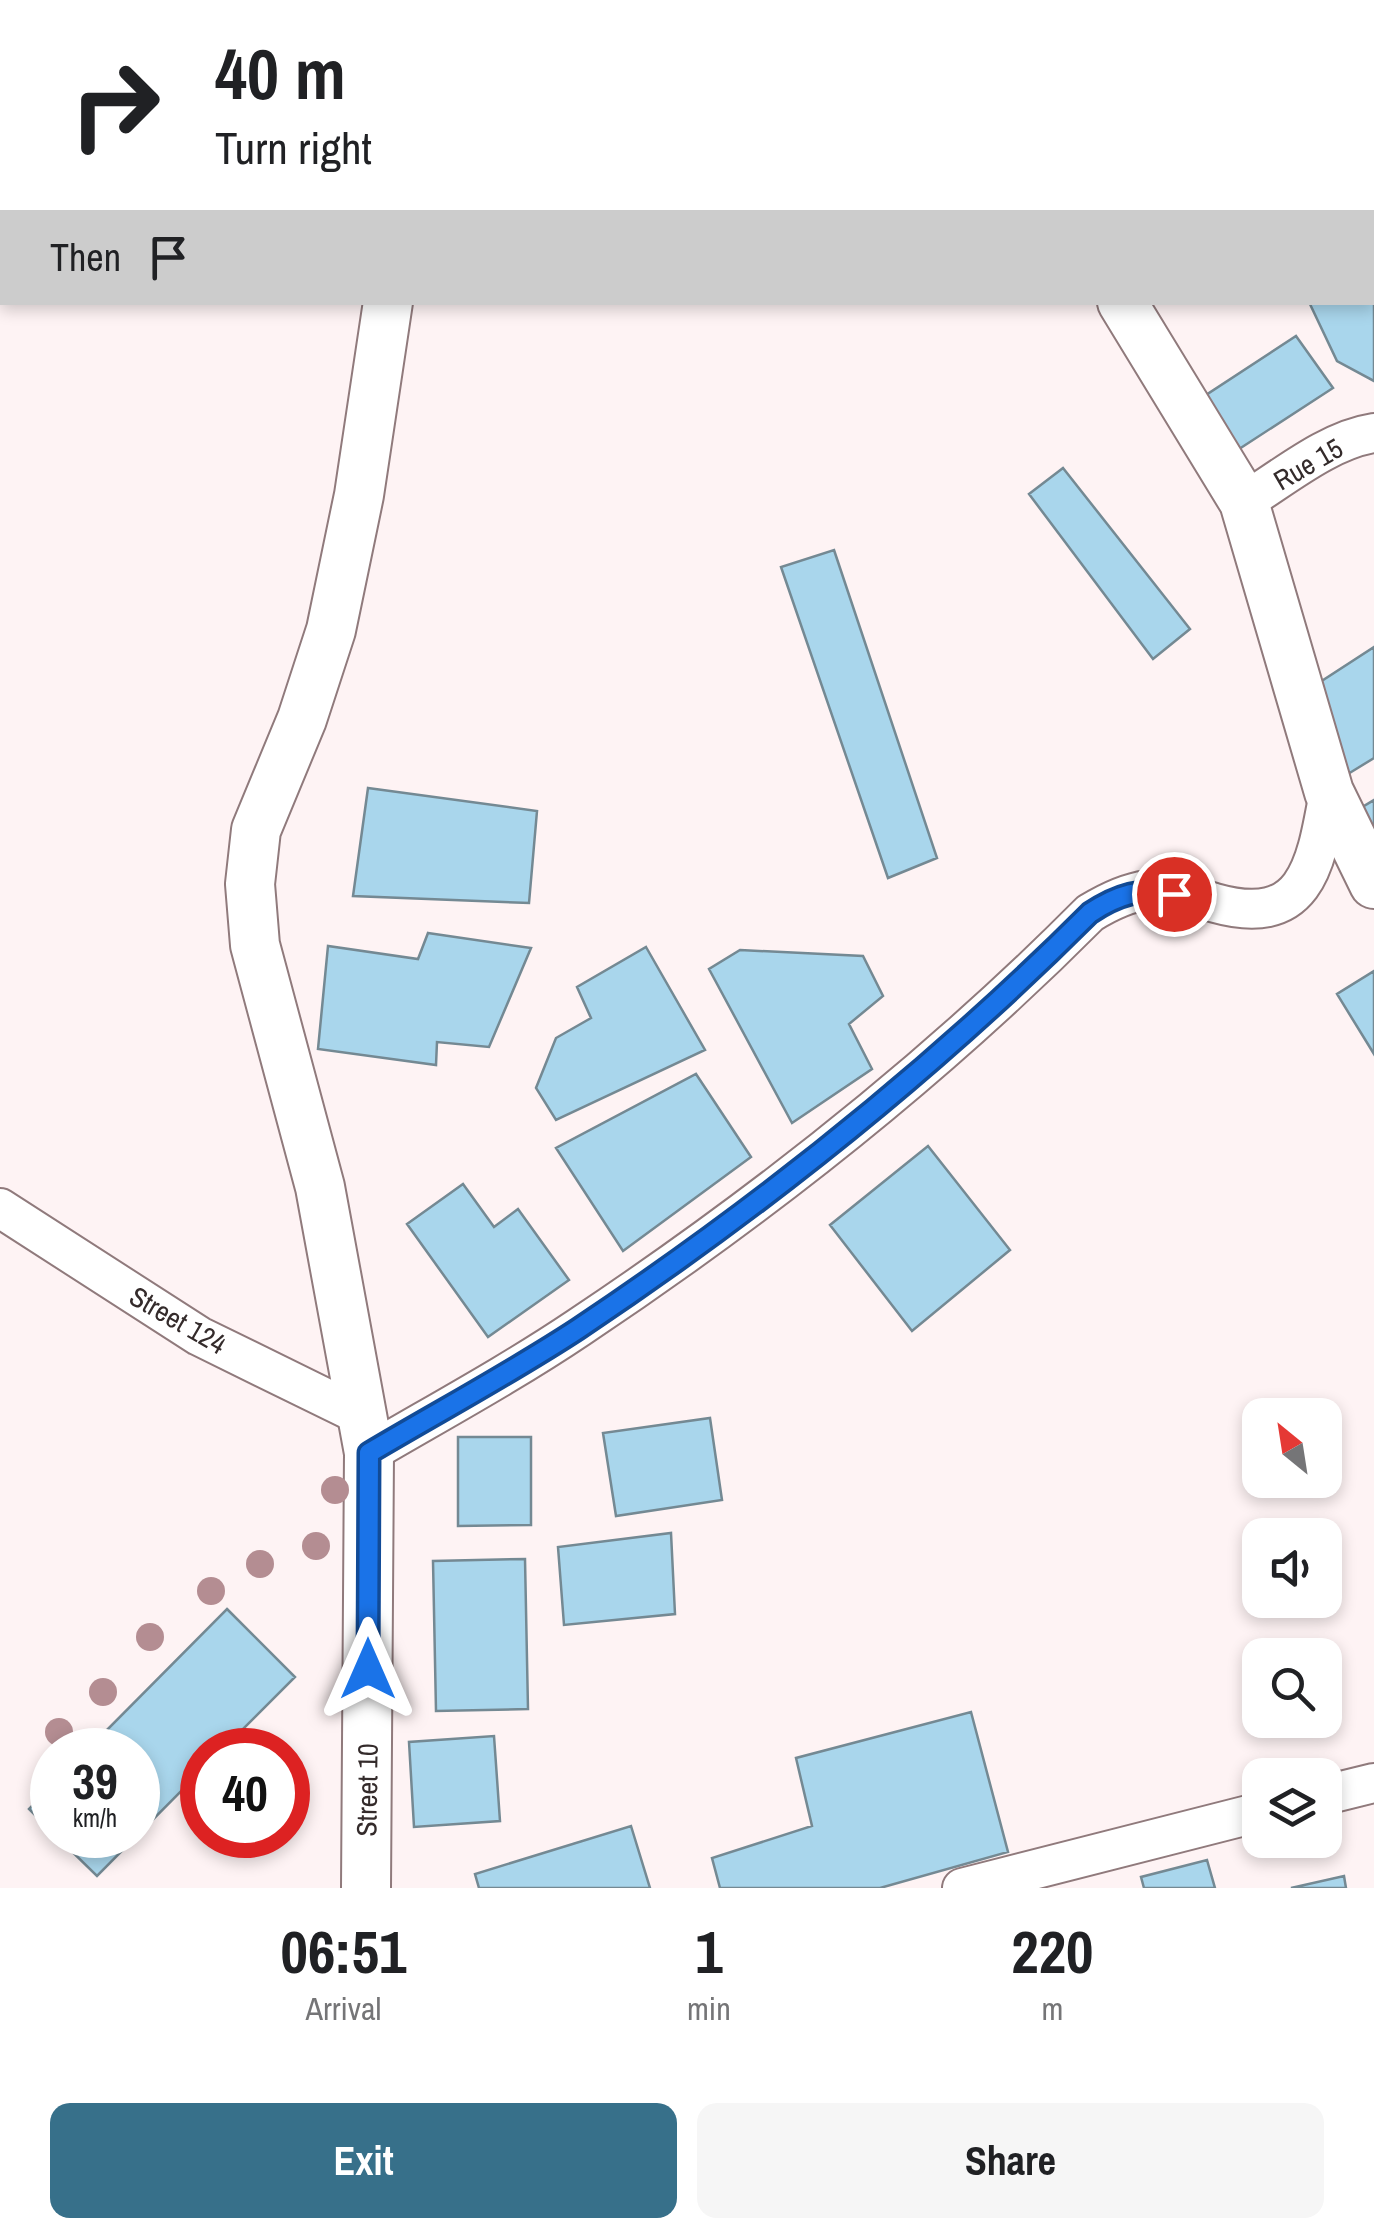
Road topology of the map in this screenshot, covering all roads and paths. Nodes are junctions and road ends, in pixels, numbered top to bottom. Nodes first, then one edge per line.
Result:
1 (388, 305) edge
2 (1124, 305) edge
3 (1374, 433) edge
4 (1244, 502) junction
5 (1329, 792) junction
6 (1374, 884) edge
7 (0, 1208) edge
8 (367, 1435) junction
9 (1374, 1783) edge
10 (1342, 1791) edge
11 (1242, 1817) edge
12 (366, 1888) edge
13 (962, 1888) edge

1 - 8 street, Street 10
2 - 4 street
3 - 4 street, Rue 15
4 - 5 street
5 - 6 street
5 - 8 street
7 - 8 street, Street 124
8 - 12 street, Street 10
9 - 10 street
11 - 13 street

